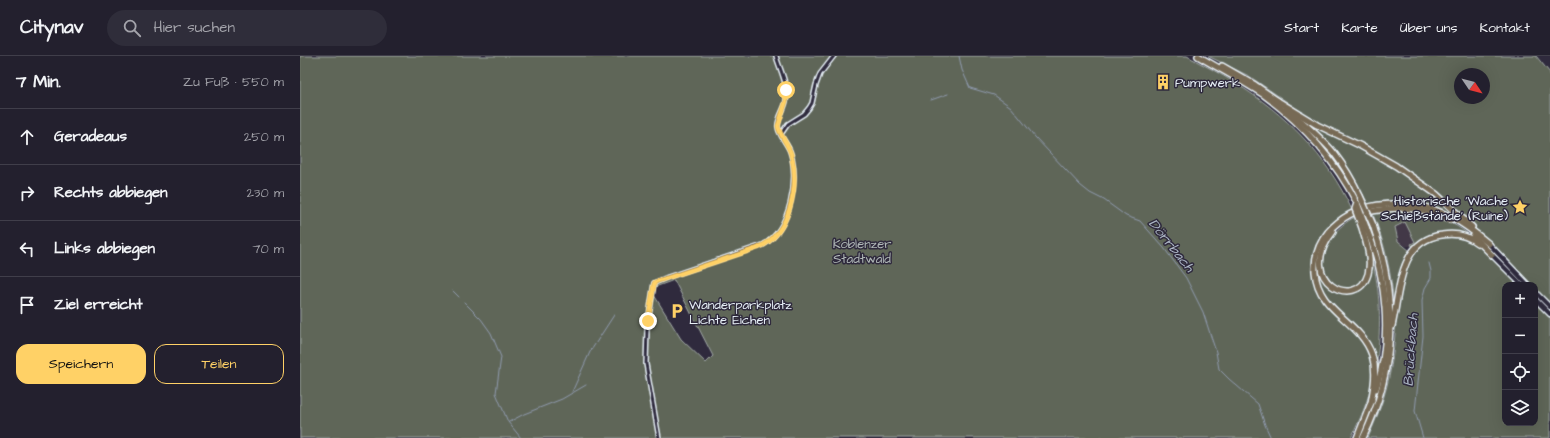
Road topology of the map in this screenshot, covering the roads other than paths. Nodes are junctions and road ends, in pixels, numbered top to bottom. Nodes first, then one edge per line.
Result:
1 (776, 56) edge
2 (834, 56) edge
3 (1200, 56) edge
4 (1276, 100) junction
5 (781, 134) junction
6 (1364, 228) junction
7 (1488, 244) junction
8 (1492, 255) junction
9 (1519, 282) edge
10 (1525, 282) edge
11 (1538, 295) edge
12 (1538, 302) edge
13 (1550, 307) edge
14 (1550, 314) edge
15 (1390, 339) junction
16 (1371, 403) junction
17 (658, 438) edge
18 (1357, 438) edge
19 (1363, 438) edge

1 - 5 street
2 - 5 street
3 - 4 highway
3 - 6 highway, bridge
4 - 7 highway
4 - 15 highway, bridge
5 - 17 street
6 - 8 highway
6 - 16 highway
7 - 10 street
7 - 16 highway
8 - 9 street
8 - 15 highway
11 - 13 street
12 - 14 street
15 - 19 highway
16 - 18 highway

